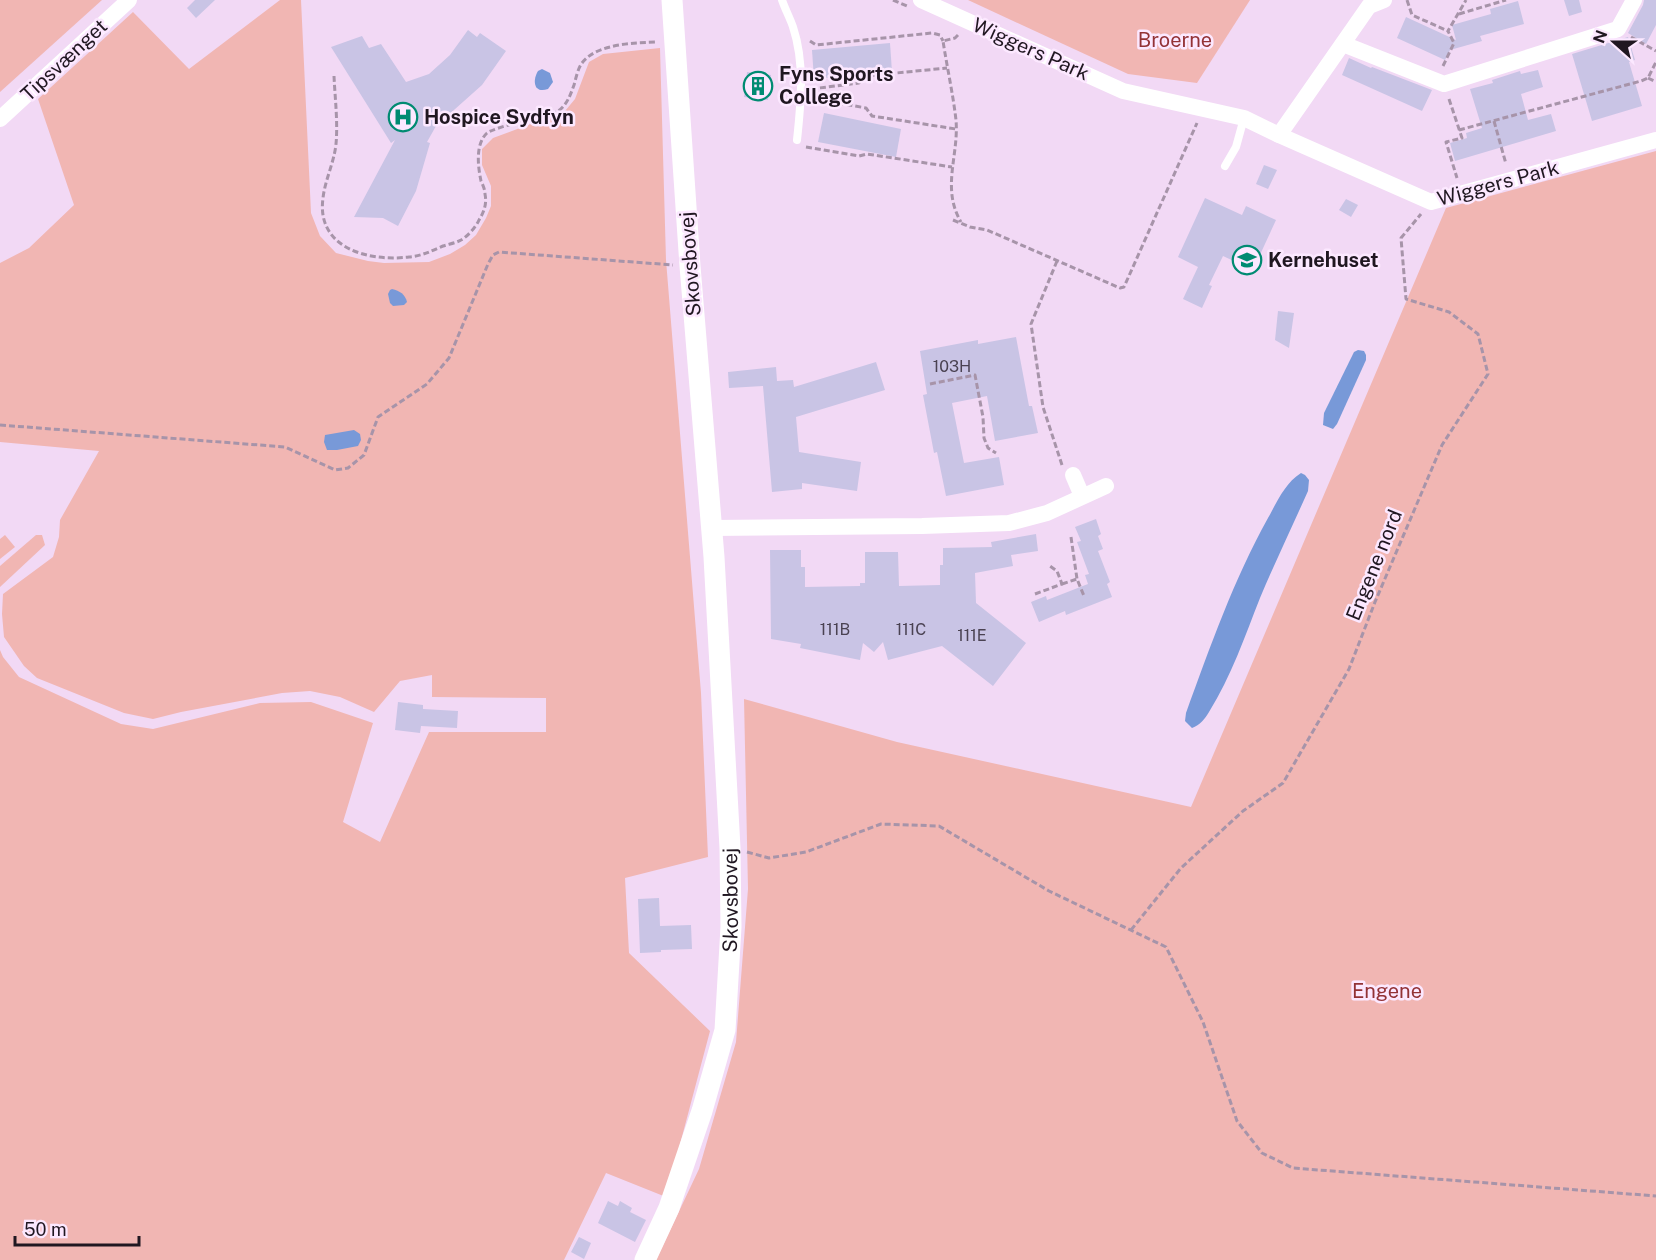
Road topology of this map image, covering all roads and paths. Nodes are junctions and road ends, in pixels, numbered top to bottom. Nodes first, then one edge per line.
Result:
1 (129, 0) edge
2 (672, 0) edge
3 (782, 0) edge
4 (921, 0) edge
5 (1383, 0) edge
6 (1407, 0) edge
7 (1466, 0) edge
8 (1506, 0) edge
9 (1634, 0) edge
10 (1457, 15) junction
11 (1618, 29) junction
12 (960, 30) dead end
13 (1448, 31) junction
14 (796, 40) junction
15 (675, 41) junction
16 (944, 41) junction
17 (1343, 44) junction
18 (1656, 51) edge
19 (1656, 62) edge
20 (947, 68) junction
21 (334, 76) dead end
22 (1648, 78) junction
23 (1440, 82) junction
24 (1656, 82) edge
25 (801, 93) junction
26 (1204, 108) junction
27 (1244, 118) junction
28 (0, 119) edge
29 (1494, 121) junction
30 (956, 129) junction
31 (1460, 130) junction
32 (1279, 135) junction
33 (797, 140) joint
34 (1656, 140) edge
35 (1225, 166) dead end
36 (952, 167) junction
37 (1510, 180) junction
38 (1461, 194) junction
39 (1431, 202) junction
40 (953, 220) dead end
41 (961, 224) junction
42 (1058, 261) junction
43 (690, 266) junction
44 (930, 384) dead end
45 (0, 425) edge
46 (996, 453) dead end
47 (1074, 475) joint
48 (1106, 486) dead end
49 (1082, 496) junction
50 (712, 528) junction
51 (1071, 537) dead end
52 (1050, 566) dead end
53 (1077, 579) junction
54 (1062, 584) junction
55 (1035, 594) dead end
56 (1084, 596) dead end
57 (730, 848) junction
58 (1131, 930) junction
59 (1656, 1196) edge
60 (645, 1260) edge

1 - 28 street, Tipsvænget
2 - 15 street, Skovsbovej
3 - 14 lane
4 - 26 street, Wiggers Park
5 - 17 street
6 - 13 path
7 - 10 path
8 - 10 path
9 - 11 street
10 - 13 path
11 - 18 path
11 - 23 street
12 - 16 path
13 - 23 path
14 - 16 path
14 - 25 lane
15 - 21 path
15 - 43 street, Skovsbovej
16 - 20 path
17 - 23 street
17 - 32 street
19 - 22 path
20 - 25 path
20 - 30 path
22 - 24 path
22 - 29 path
23 - 31 path
25 - 30 path
25 - 33 lane
26 - 27 street, Wiggers Park
26 - 42 path
27 - 32 street, Wiggers Park
27 - 35 lane
29 - 31 path
29 - 37 path
30 - 36 path
31 - 38 path
32 - 39 street, Wiggers Park
33 - 36 path
34 - 37 street, Wiggers Park
36 - 41 path
37 - 38 street, Wiggers Park
38 - 39 street, Wiggers Park
39 - 58 path, Engene nord
40 - 41 path
41 - 42 path
42 - 47 path
43 - 45 path
43 - 50 street, Skovsbovej
44 - 46 path
47 - 49 street
48 - 49 street
49 - 50 street
50 - 57 street, Skovsbovej
51 - 53 path
52 - 54 path
53 - 54 path
53 - 56 path
54 - 55 path
57 - 58 path
57 - 60 street, Skovsbovej
58 - 59 path

